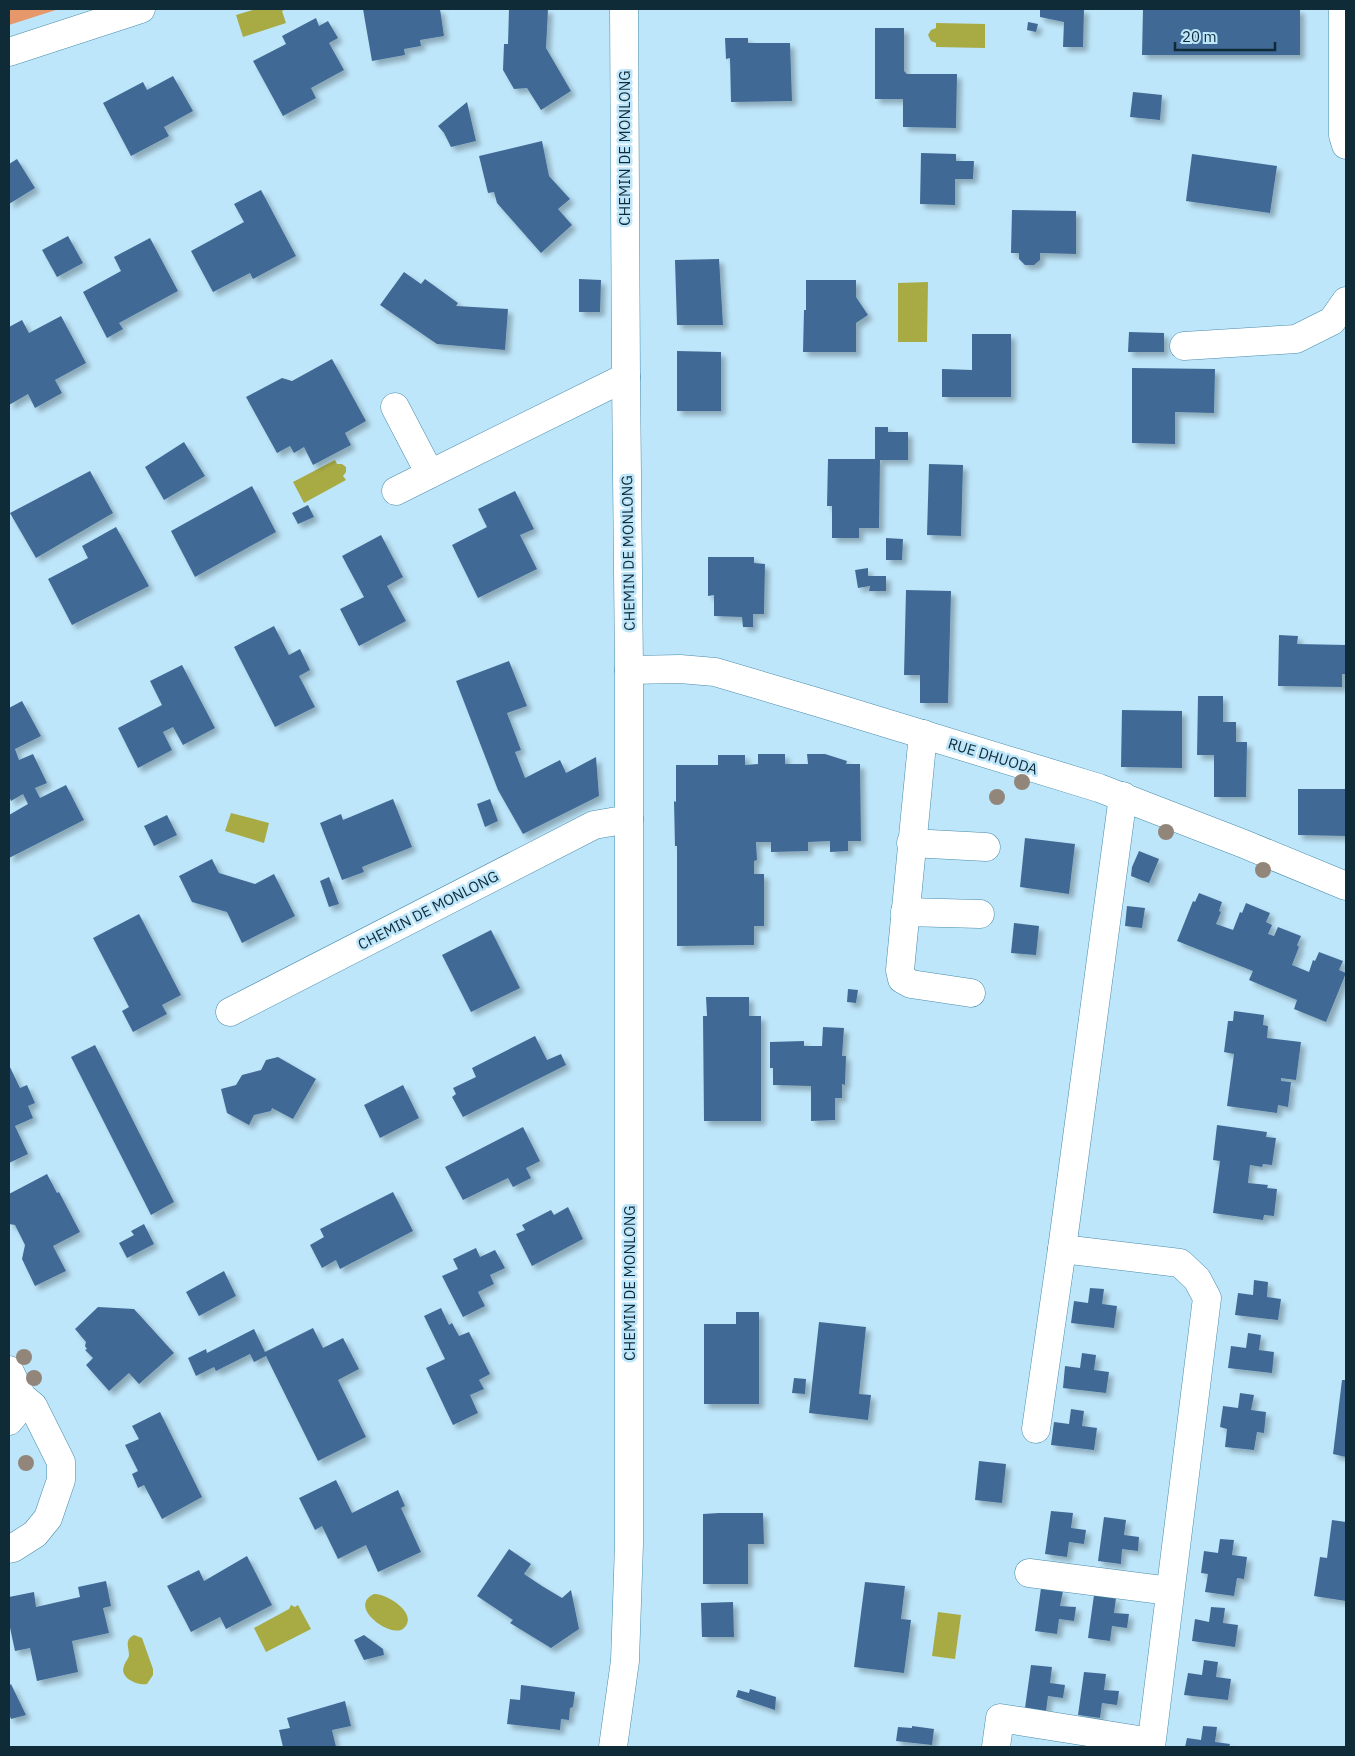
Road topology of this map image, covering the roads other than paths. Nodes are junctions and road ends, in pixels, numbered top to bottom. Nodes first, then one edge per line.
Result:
1 (141, 9) edge
2 (624, 9) edge
3 (1343, 9) edge
4 (9, 52) edge
5 (1346, 145) edge
6 (1346, 300) edge
7 (1184, 346) dead end
8 (626, 377) junction
9 (395, 407) dead end
10 (430, 474) junction
11 (396, 491) dead end
12 (630, 670) junction
13 (923, 734) junction
14 (1123, 796) junction
15 (629, 819) junction
16 (911, 843) junction
17 (986, 847) dead end
18 (1346, 886) edge
19 (905, 912) junction
20 (980, 914) dead end
21 (971, 993) dead end
22 (230, 1012) dead end
23 (1062, 1249) junction
24 (9, 1370) edge
25 (22, 1397) junction
26 (9, 1421) edge
27 (1036, 1429) dead end
28 (9, 1549) edge
29 (1029, 1572) dead end
30 (1170, 1591) junction
31 (1151, 1744) edge
32 (613, 1747) edge
33 (996, 1747) edge

1 - 4 street
2 - 8 street, CHEMIN DE MONLONG
3 - 5 street
6 - 7 street
8 - 10 street
8 - 12 street, CHEMIN DE MONLONG
9 - 10 street
10 - 11 street
12 - 13 street, RUE DHUODA
12 - 15 street, CHEMIN DE MONLONG
13 - 14 street, RUE DHUODA
13 - 16 street
14 - 18 street, RUE DHUODA
14 - 23 street
15 - 22 street, CHEMIN DE MONLONG
15 - 32 street, CHEMIN DE MONLONG
16 - 17 street
16 - 19 street
19 - 20 street
19 - 21 street
23 - 27 street
23 - 30 street
24 - 25 street
25 - 26 street
25 - 28 street
29 - 30 street
30 - 31 street
31 - 33 street

